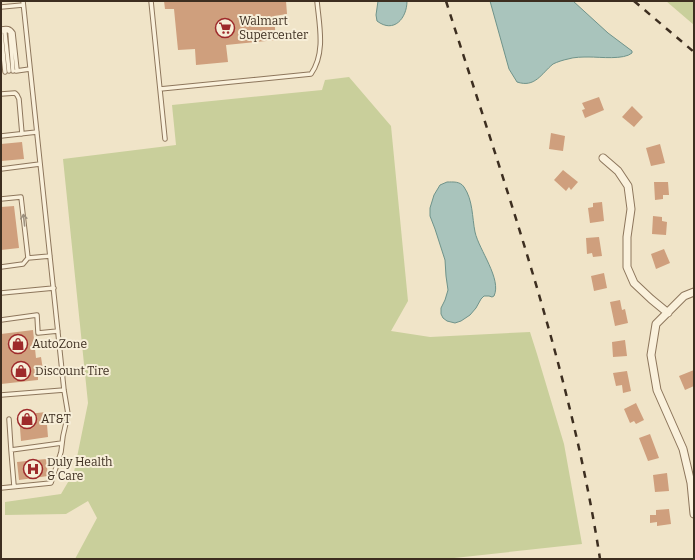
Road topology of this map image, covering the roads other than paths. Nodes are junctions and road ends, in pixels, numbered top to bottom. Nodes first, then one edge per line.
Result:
1 (151, 1) edge
2 (316, 1) edge
3 (23, 3) edge
4 (1, 7) edge
5 (2, 29) edge
6 (1, 33) edge
7 (30, 69) junction
8 (9, 71) edge
9 (160, 89) junction
10 (1, 94) edge
11 (37, 132) junction
12 (22, 134) junction
13 (1, 136) edge
14 (165, 139) dead end
15 (604, 158) dead end
16 (40, 164) junction
17 (1, 169) edge
18 (1, 199) edge
19 (50, 256) junction
20 (28, 258) junction
21 (1, 267) edge
22 (54, 288) junction
23 (694, 292) edge
24 (1, 293) edge
25 (668, 313) junction
26 (1, 320) edge
27 (58, 331) junction
28 (64, 390) junction
29 (1, 396) edge
30 (9, 419) dead end
31 (62, 443) junction
32 (11, 450) junction
33 (14, 486) junction
34 (1, 488) edge
35 (694, 514) edge

1 - 9 lane
2 - 9 lane
3 - 4 lane
3 - 7 lane
5 - 8 lane
5 - 8 lane
6 - 8 lane
7 - 8 lane
7 - 11 lane
9 - 14 lane
10 - 12 lane
11 - 12 lane
11 - 16 lane
12 - 13 lane
15 - 25 street
16 - 17 lane
16 - 19 lane
20 -> 18 lane
19 - 20 lane
19 - 22 lane
20 - 21 lane
22 - 24 lane
22 - 27 lane
23 - 25 street
25 - 35 street
26 - 27 lane
27 - 28 lane
28 - 29 lane
28 - 31 lane
30 - 32 lane
31 - 32 lane
31 - 33 lane
32 - 33 lane
33 - 34 lane

